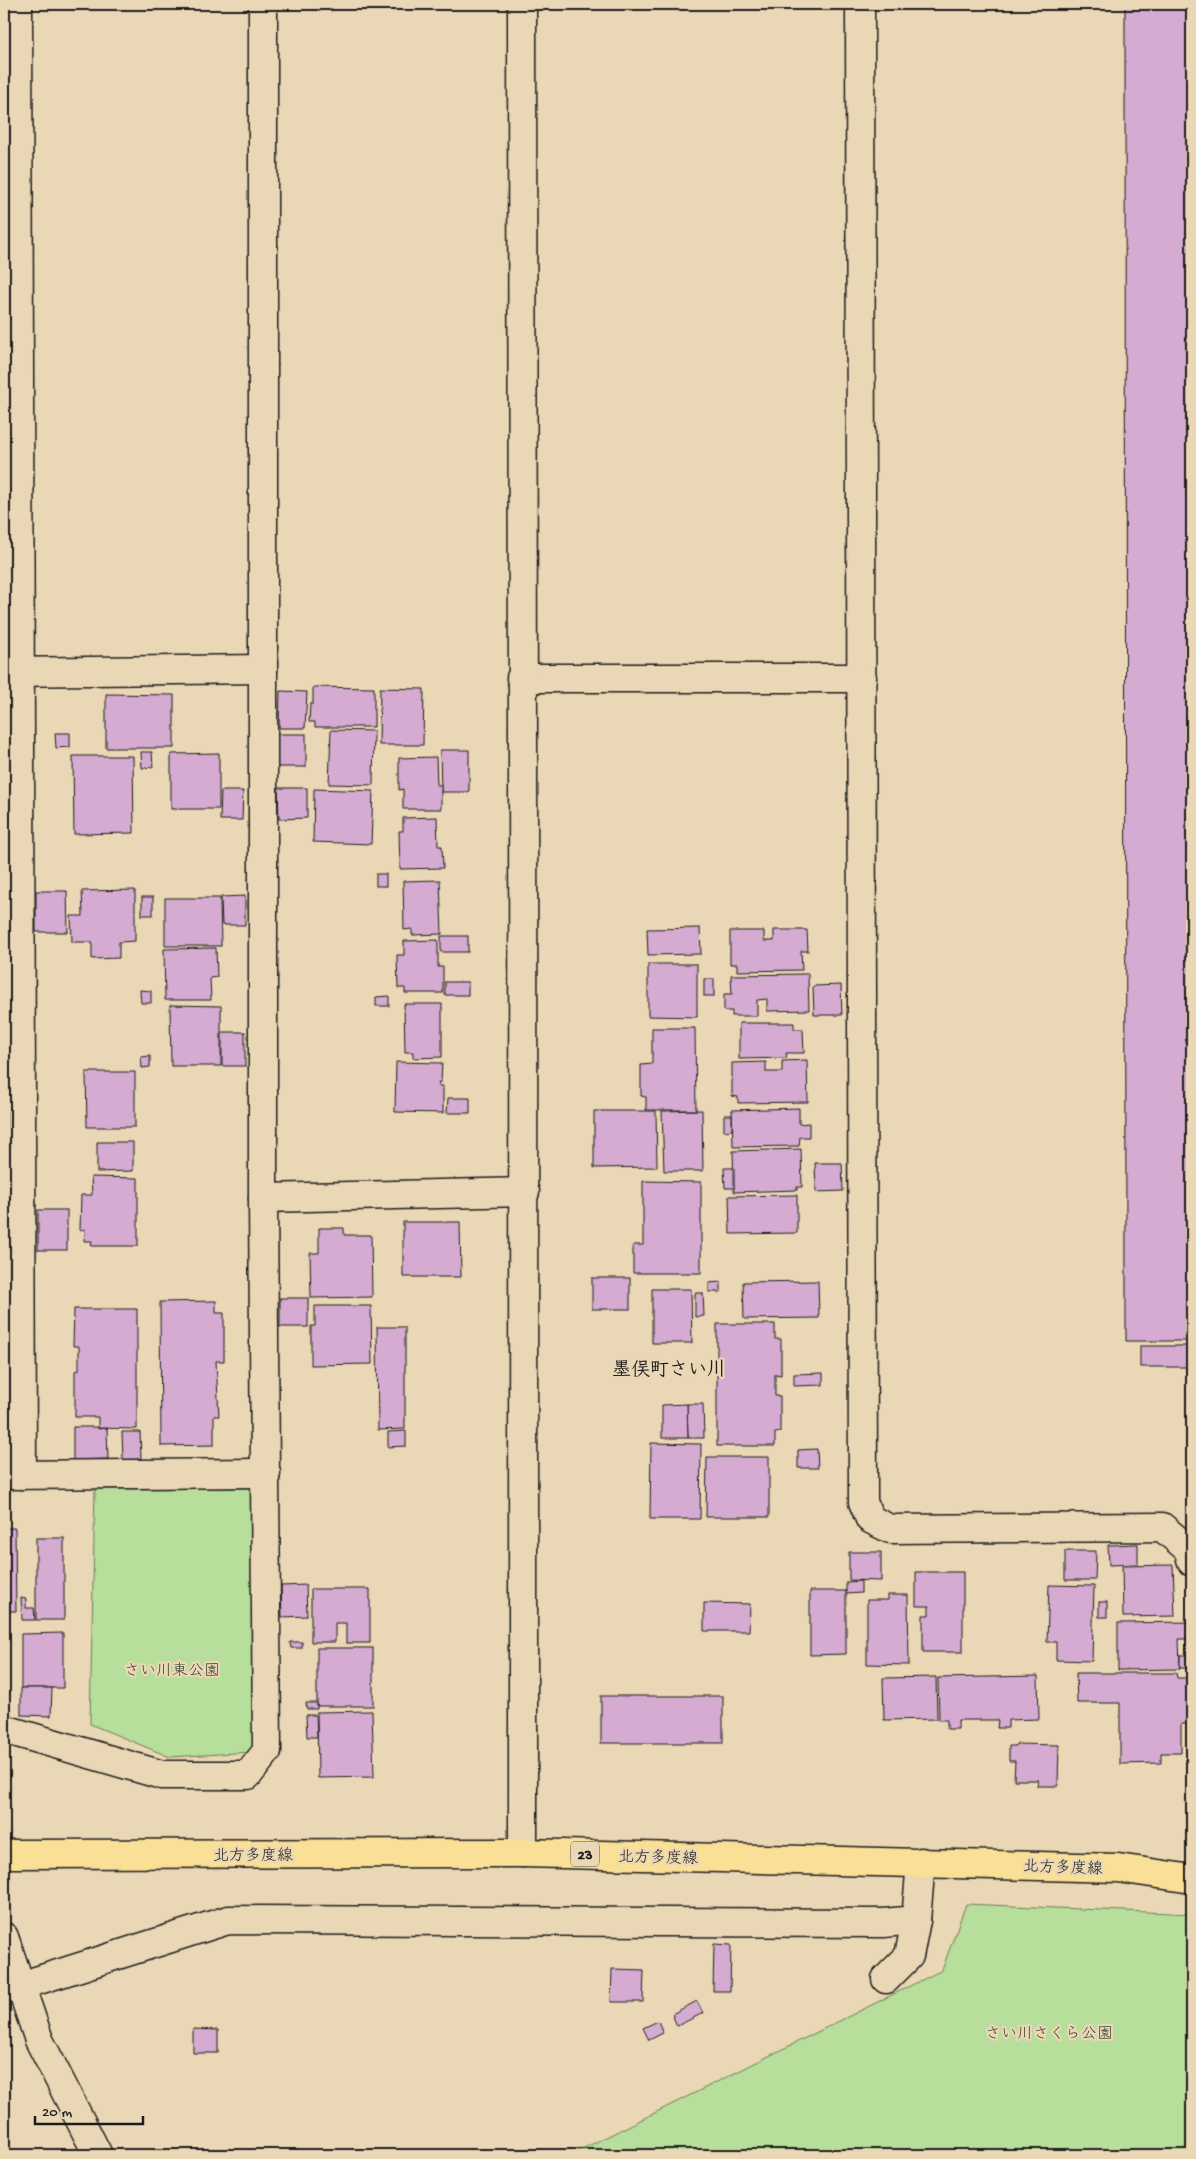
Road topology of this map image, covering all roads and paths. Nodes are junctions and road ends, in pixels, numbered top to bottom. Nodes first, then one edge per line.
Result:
1 (18, 4) edge
2 (263, 4) edge
3 (522, 4) edge
4 (860, 4) edge
5 (11, 379) edge
6 (263, 669) junction
7 (11, 672) edge
8 (521, 678) junction
9 (862, 678) junction
10 (525, 1192) junction
11 (263, 1198) junction
12 (266, 1473) junction
13 (13, 1475) edge
14 (1192, 1562) edge
15 (4, 1729) edge
16 (523, 1853) junction
17 (4, 1854) edge
18 (921, 1862) junction
19 (1192, 1879) edge
20 (916, 1920) junction
21 (4, 1938) edge
22 (886, 1979) dead end
23 (20, 1986) junction
24 (98, 2155) edge

1 - 5 street
2 - 6 street
3 - 8 street
4 - 9 street
5 - 7 street
6 - 7 street
6 - 11 street
7 - 13 street
8 - 9 street
8 - 10 street
9 - 14 street
10 - 11 street
10 - 16 street
11 - 12 street
12 - 13 street
12 - 15 street
16 - 17 main road, 北方多度線 / 23
16 - 18 main road, 北方多度線 / 23
18 - 19 main road, 北方多度線 / 23
18 - 20 street
20 - 22 street
20 - 23 street
21 - 23 street
23 - 24 street

